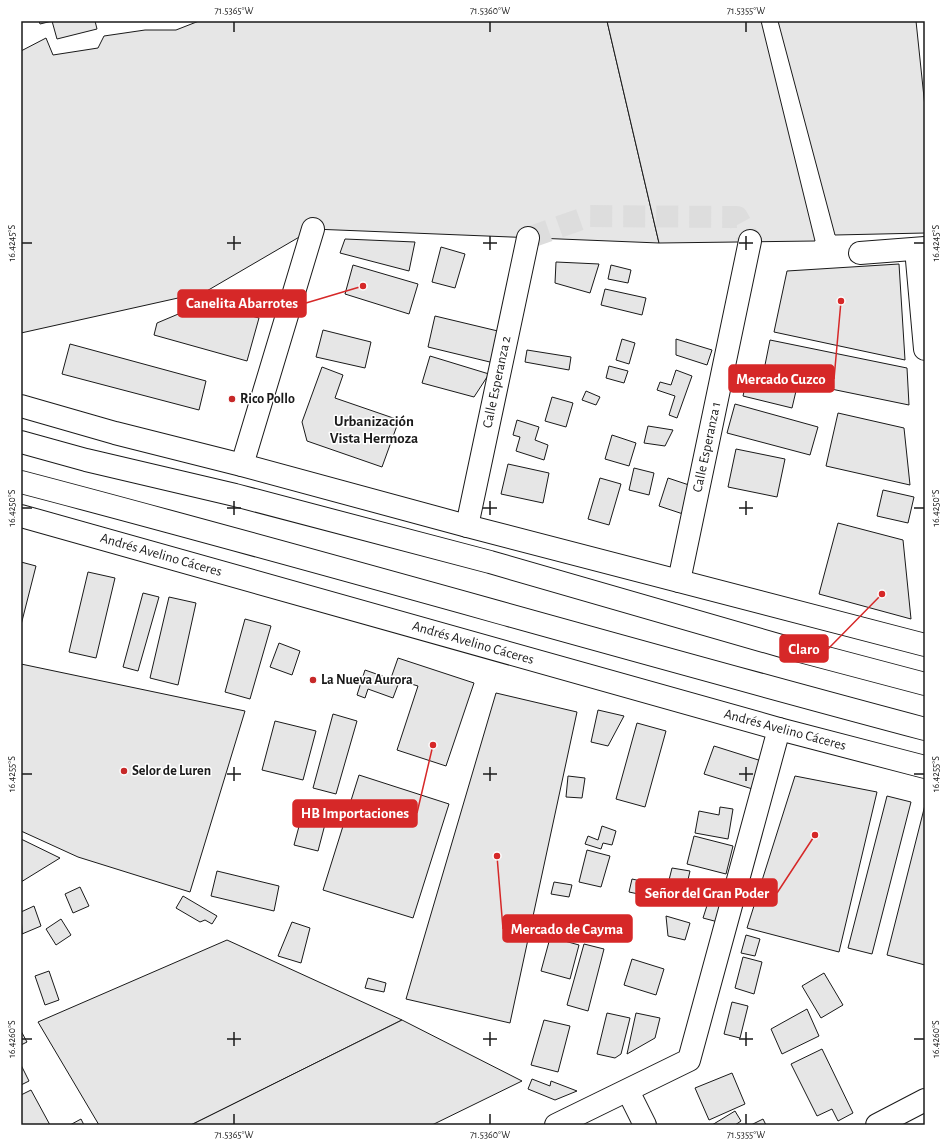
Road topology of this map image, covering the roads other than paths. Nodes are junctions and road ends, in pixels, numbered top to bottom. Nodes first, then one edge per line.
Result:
1 (312, 229) dead end
2 (528, 238) dead end
3 (750, 242) tunnel mouth
4 (920, 249) edge
5 (860, 253) dead end
6 (925, 350) edge
7 (21, 406) edge
8 (21, 442) edge
9 (242, 465) junction
10 (21, 482) edge
11 (21, 516) edge
12 (467, 526) junction
13 (679, 581) junction
14 (925, 645) edge
15 (925, 684) edge
16 (779, 729) junction
17 (925, 729) edge
18 (925, 767) edge
19 (628, 1091) junction
20 (925, 1100) edge
21 (556, 1125) edge
22 (645, 1125) edge
23 (877, 1125) edge

1 - 9 main road
2 - 12 main road, Calle Esperanza 2
3 - 13 main road, Calle Esperanza 1
4 - 5 main road
4 - 6 main road
7 - 9 main road
8 - 15 main road
9 - 12 main road
10 - 17 main road
11 - 16 main road, Andrés Avelino Cáceres
12 - 13 main road
13 - 14 main road
16 - 18 main road, Andrés Avelino Cáceres
16 - 19 main road
19 - 21 main road
19 - 22 main road
20 - 23 main road

